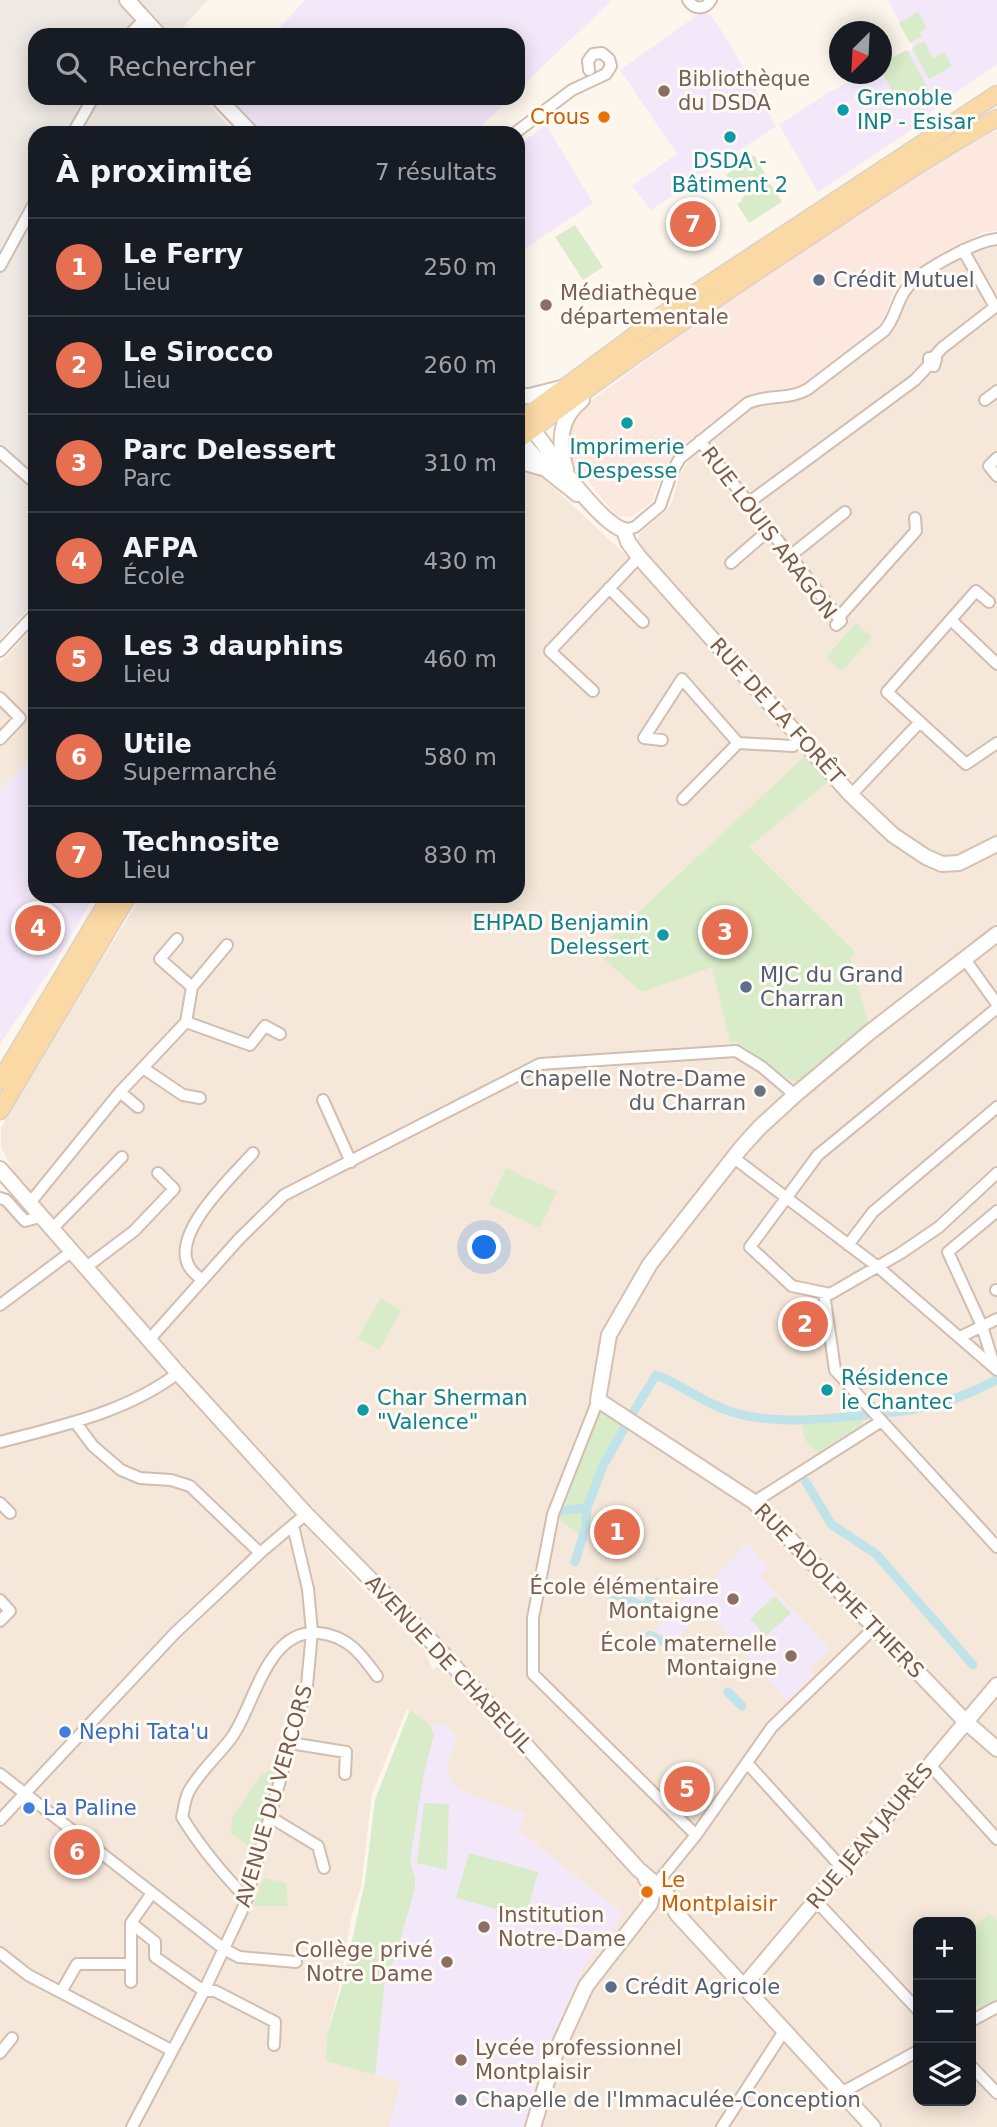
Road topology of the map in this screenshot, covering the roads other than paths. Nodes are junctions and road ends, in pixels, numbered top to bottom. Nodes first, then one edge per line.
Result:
1 (127, 0) edge
2 (688, 0) edge
3 (711, 0) edge
4 (145, 19) junction
5 (136, 28) edge
6 (153, 28) edge
7 (589, 70) junction
8 (601, 76) junction
9 (572, 90) junction
10 (997, 94) edge
11 (89, 105) edge
12 (225, 105) edge
13 (997, 118) edge
14 (77, 126) edge
15 (244, 126) edge
16 (524, 126) edge
17 (28, 215) edge
18 (997, 239) edge
19 (964, 250) junction
20 (0, 266) edge
21 (994, 296) edge
22 (636, 354) junction
23 (566, 386) junction
24 (997, 391) edge
25 (525, 396) edge
26 (985, 400) dead end
27 (525, 417) edge
28 (525, 418) edge
29 (525, 422) edge
30 (700, 441) junction
31 (525, 446) edge
32 (0, 452) edge
33 (997, 458) edge
34 (525, 462) edge
35 (547, 470) junction
36 (567, 474) junction
37 (997, 476) edge
38 (28, 477) edge
39 (587, 500) junction
40 (748, 503) junction
41 (845, 512) dead end
42 (915, 518) dead end
43 (624, 530) junction
44 (769, 530) junction
45 (790, 556) junction
46 (639, 557) junction
47 (731, 563) dead end
48 (609, 588) junction
49 (989, 602) dead end
50 (951, 620) junction
51 (28, 621) edge
52 (643, 622) dead end
53 (0, 651) edge
54 (997, 664) edge
55 (593, 691) dead end
56 (0, 698) edge
57 (920, 722) junction
58 (0, 739) edge
59 (801, 739) junction
60 (662, 740) dead end
61 (738, 743) junction
62 (997, 743) edge
63 (851, 795) junction
64 (683, 799) dead end
65 (997, 844) edge
66 (107, 903) edge
67 (124, 903) edge
68 (997, 934) edge
69 (177, 939) dead end
70 (227, 945) dead end
71 (964, 958) junction
72 (192, 987) junction
73 (997, 1006) edge
74 (186, 1022) junction
75 (280, 1034) dead end
76 (250, 1045) junction
77 (255, 1057) dead end
78 (143, 1068) junction
79 (0, 1080) edge
80 (120, 1092) junction
81 (795, 1095) junction
82 (200, 1098) dead end
83 (323, 1100) dead end
84 (138, 1107) dead end
85 (997, 1107) edge
86 (1, 1112) edge
87 (253, 1153) dead end
88 (122, 1157) dead end
89 (0, 1158) edge
90 (734, 1158) junction
91 (351, 1162) junction
92 (158, 1173) dead end
93 (997, 1173) edge
94 (2, 1175) edge
95 (0, 1198) edge
96 (787, 1199) junction
97 (27, 1202) junction
98 (997, 1211) edge
99 (40, 1217) junction
100 (51, 1230) junction
101 (848, 1245) junction
102 (71, 1252) junction
103 (878, 1267) junction
104 (85, 1268) junction
105 (202, 1280) junction
106 (824, 1293) junction
107 (0, 1305) edge
108 (997, 1319) edge
109 (982, 1326) junction
110 (960, 1337) junction
111 (149, 1340) junction
112 (996, 1368) edge
113 (178, 1373) junction
114 (598, 1401) junction
115 (75, 1422) junction
116 (880, 1422) junction
117 (0, 1442) edge
118 (754, 1502) junction
119 (0, 1503) edge
120 (10, 1513) dead end
121 (306, 1514) junction
122 (293, 1526) junction
123 (997, 1546) edge
124 (260, 1553) junction
125 (0, 1600) edge
126 (0, 1621) edge
127 (875, 1627) junction
128 (312, 1632) junction
129 (377, 1676) dead end
130 (997, 1685) edge
131 (965, 1721) junction
132 (290, 1743) junction
133 (997, 1749) edge
134 (747, 1763) junction
135 (929, 1764) junction
136 (0, 1774) edge
137 (345, 1774) dead end
138 (24, 1794) junction
139 (270, 1817) junction
140 (0, 1820) edge
141 (696, 1835) junction
142 (997, 1839) edge
143 (324, 1868) dead end
144 (843, 1869) junction
145 (641, 1872) junction
146 (657, 1883) junction
147 (152, 1893) junction
148 (247, 1899) junction
149 (816, 1901) junction
150 (647, 1908) junction
151 (677, 1913) junction
152 (131, 1923) junction
153 (224, 1949) junction
154 (0, 1953) edge
155 (296, 1962) dead end
156 (131, 1964) junction
157 (131, 1982) dead end
158 (743, 1987) junction
159 (204, 1991) junction
160 (61, 1992) junction
161 (913, 2005) edge
162 (997, 2007) edge
163 (976, 2018) edge
164 (784, 2031) junction
165 (12, 2038) dead end
166 (274, 2045) dead end
167 (171, 2050) junction
168 (0, 2053) edge
169 (913, 2054) edge
170 (976, 2071) edge
171 (841, 2093) junction
172 (997, 2093) edge
173 (132, 2127) edge
174 (533, 2127) edge
175 (722, 2127) edge
176 (873, 2127) edge

1 - 4 street
2 - 3 street
4 - 5 street
4 - 6 street
7 - 8 street
7 - 8 street
7 - 9 street
8 - 9 street
9 - 16 street
10 - 23 main road
11 - 14 street
12 - 15 street
13 - 22 main road
17 - 20 street
18 - 19 street
19 - 21 street
19 - 30 street
21 - 40 street
22 - 28 main road
22 - 36 street
23 - 25 street
23 - 27 main road
24 - 26 street
29 - 36 street, RUE DE LA FORÊT
30 - 40 street, RUE LOUIS ARAGON
30 - 43 street
31 - 35 street, RUE DE LA FORÊT
32 - 38 street
33 - 37 street
34 - 35 street
35 - 39 street, RUE DE LA FORÊT
36 - 39 street, RUE DE LA FORÊT
39 - 43 street, RUE DE LA FORÊT
40 - 44 street, RUE LOUIS ARAGON
41 - 45 street
42 - 45 street, RUE LOUIS ARAGON
43 - 46 street, RUE DE LA FORÊT
44 - 45 street, RUE LOUIS ARAGON
44 - 47 street
46 - 48 street
46 - 59 street, RUE DE LA FORÊT
48 - 52 street
48 - 55 street
49 - 50 street
50 - 54 street
50 - 57 street
51 - 53 street
56 - 58 street
57 - 62 street
57 - 63 street
59 - 61 street
59 - 63 street, RUE DE LA FORÊT
60 - 61 street
61 - 64 street
63 - 65 street, RUE DE LA FORÊT
66 - 79 main road
67 - 86 main road
68 - 71 street
69 - 72 street
70 - 72 street
71 - 73 street
71 - 81 street
72 - 74 street
73 - 96 street
74 - 76 street
74 - 78 street
75 - 76 street
76 - 77 street
78 - 80 street
78 - 82 street
80 - 84 street
80 - 97 street
81 - 90 street
81 - 91 street
83 - 91 street
85 - 101 street
87 - 105 street
88 - 100 street
89 - 94 street, AVENUE DE CHABEUIL
90 - 96 street
90 - 114 street
91 - 105 street
92 - 104 street
93 - 103 street
94 - 97 street, AVENUE DE CHABEUIL
95 - 99 street
96 - 101 street
96 - 106 street
97 - 99 street, AVENUE DE CHABEUIL
98 - 109 street
99 - 100 street, AVENUE DE CHABEUIL
100 - 102 street, AVENUE DE CHABEUIL
101 - 103 street
102 - 104 street, AVENUE DE CHABEUIL
102 - 107 street
103 - 106 street
103 - 110 street
104 - 111 street, AVENUE DE CHABEUIL
105 - 111 street
106 - 116 street
108 - 109 street
109 - 110 street
109 - 112 street
110 - 112 street
111 - 113 street, AVENUE DE CHABEUIL
113 - 115 street
113 - 121 street, AVENUE DE CHABEUIL
114 - 118 street, RUE ADOLPHE THIERS
114 - 141 street
115 - 117 street
115 - 124 street
116 - 118 street
116 - 123 street
118 - 127 street, RUE ADOLPHE THIERS
119 - 120 street
121 - 122 street
121 - 145 street, AVENUE DE CHABEUIL
122 - 124 street
122 - 128 street, AVENUE DU VERCORS
124 - 138 street
125 - 126 street
127 - 131 street, RUE ADOLPHE THIERS
127 - 134 street
128 - 129 street
128 - 132 street, AVENUE DU VERCORS
128 - 148 street
130 - 131 street, RUE JEAN JAURÈS
131 - 133 street, RUE ADOLPHE THIERS
131 - 135 street, RUE JEAN JAURÈS
132 - 137 street
132 - 139 street, AVENUE DU VERCORS
134 - 141 street
134 - 144 street
135 - 142 street
135 - 144 street, RUE JEAN JAURÈS
136 - 138 street
138 - 140 street
138 - 147 street
139 - 143 street
139 - 148 street, AVENUE DU VERCORS
141 - 146 street
144 - 149 street, RUE JEAN JAURÈS
145 - 146 street, AVENUE DE CHABEUIL
145 - 150 street
146 - 151 street, AVENUE DE CHABEUIL
147 - 152 street
147 - 153 street
148 - 153 street, AVENUE DU VERCORS
149 - 158 street, RUE JEAN JAURÈS
149 - 161 street
150 - 151 street
150 - 174 street
151 - 158 street, AVENUE DE CHABEUIL
152 - 156 street
152 - 159 street
153 - 155 street
153 - 159 street, AVENUE DU VERCORS
154 - 160 street
156 - 157 street
156 - 160 street
158 - 164 street, AVENUE DE CHABEUIL
159 - 166 street
159 - 167 street, AVENUE DU VERCORS
160 - 167 street
162 - 163 street
164 - 171 street, AVENUE DE CHABEUIL
164 - 175 street
165 - 168 street
167 - 173 street, AVENUE DU VERCORS
169 - 171 street
170 - 172 street
171 - 176 street, AVENUE DE CHABEUIL

